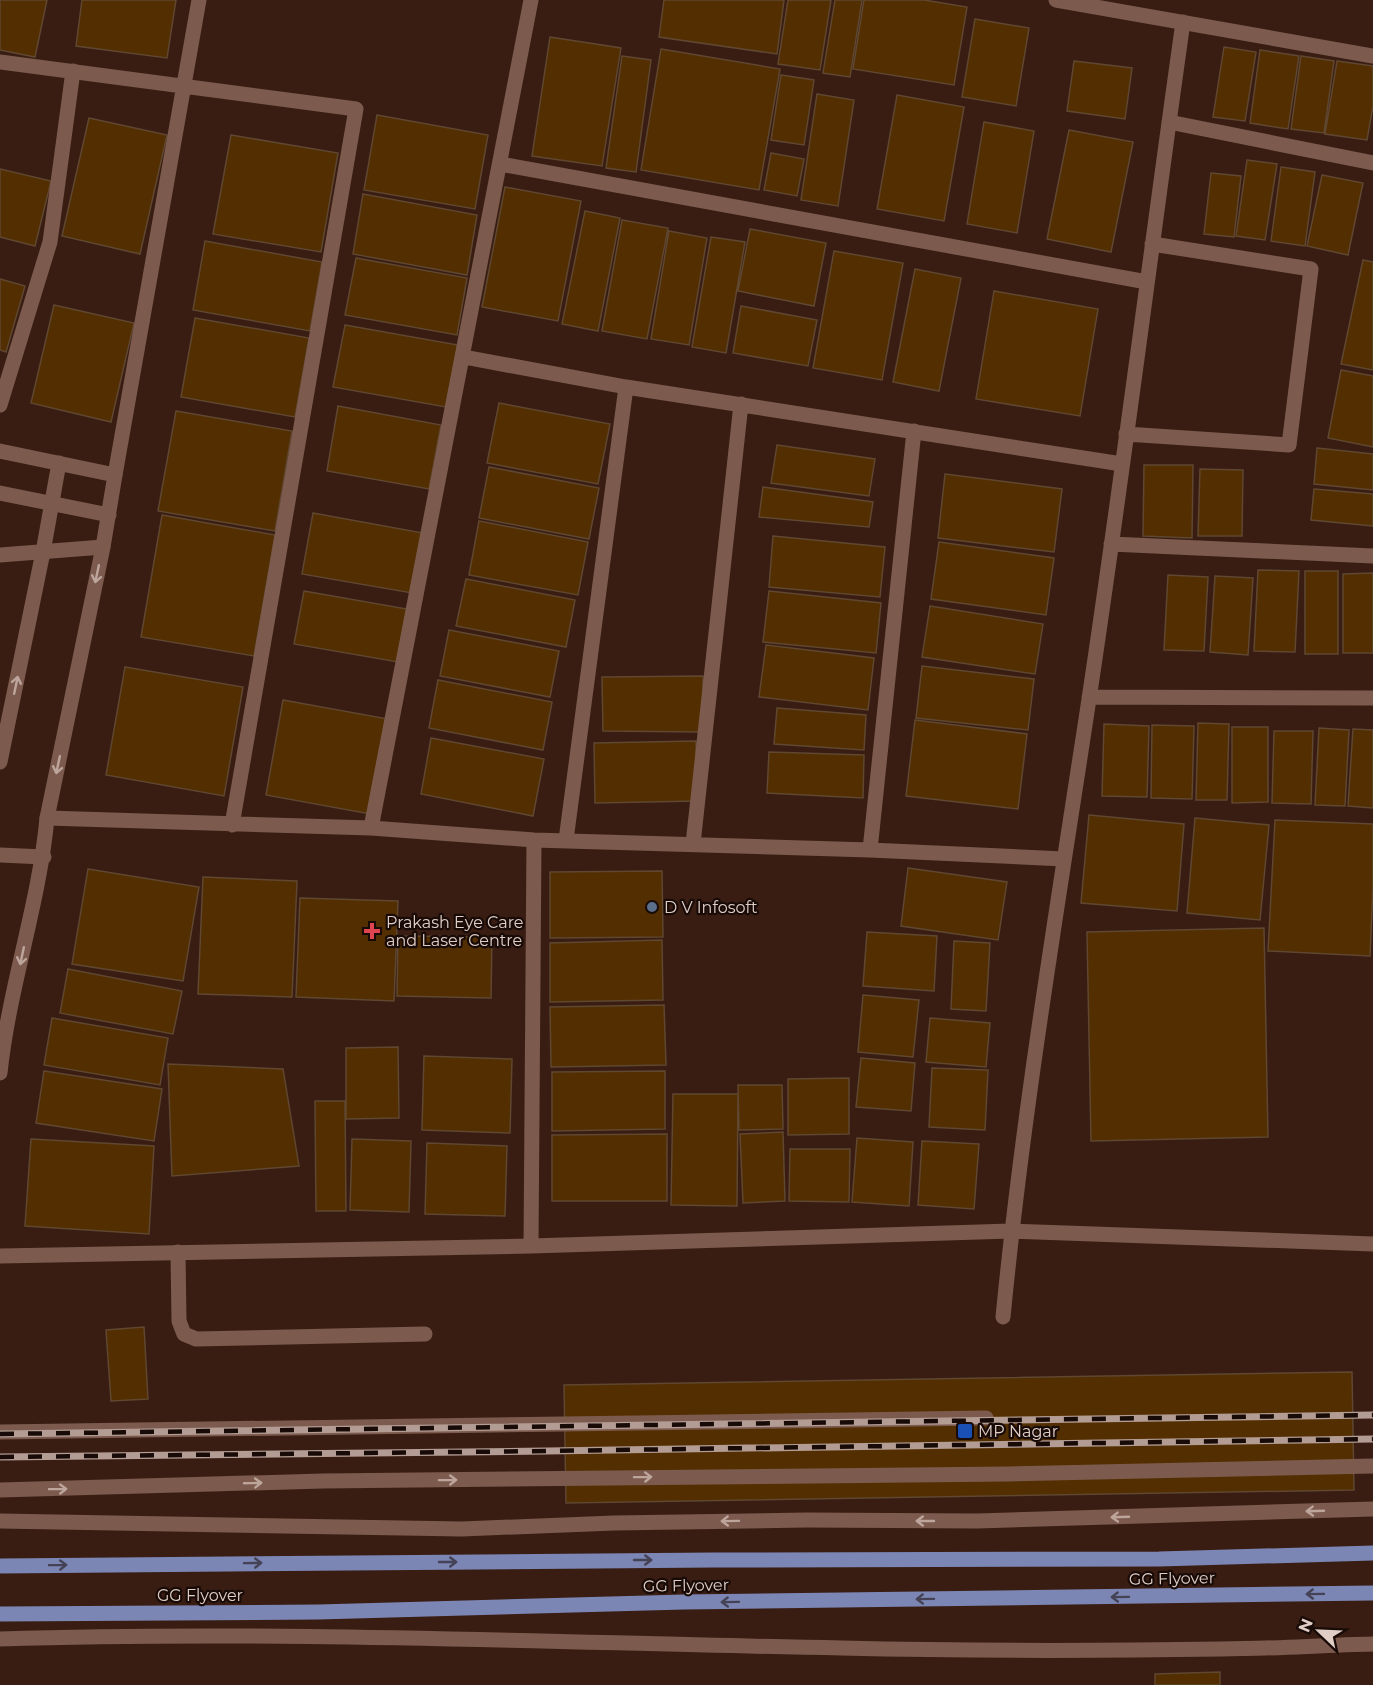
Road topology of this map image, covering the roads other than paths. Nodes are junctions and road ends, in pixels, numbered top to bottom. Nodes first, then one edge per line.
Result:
1 (199, 0) edge
2 (531, 0) edge
3 (1056, 0) edge
4 (1183, 22) junction
5 (1373, 56) edge
6 (0, 62) edge
7 (73, 71) junction
8 (184, 86) junction
9 (1169, 122) junction
10 (1373, 163) edge
11 (500, 164) junction
12 (1152, 244) junction
13 (1147, 282) junction
14 (464, 357) junction
15 (626, 387) junction
16 (741, 404) junction
17 (0, 405) edge
18 (915, 431) junction
19 (1126, 434) junction
20 (0, 451) edge
21 (59, 463) junction
22 (1122, 464) junction
23 (115, 475) junction
24 (0, 493) edge
25 (52, 504) junction
26 (109, 515) junction
27 (1111, 544) junction
28 (103, 547) junction
29 (43, 552) junction
30 (0, 555) edge
31 (1373, 556) edge
32 (1089, 697) junction
33 (1373, 698) edge
34 (0, 762) edge
35 (47, 818) junction
36 (232, 825) junction
37 (371, 828) junction
38 (534, 840) junction
39 (566, 840) junction
40 (693, 844) junction
41 (870, 850) junction
42 (0, 855) edge
43 (44, 857) junction
44 (1064, 859) junction
45 (2, 1039) edge
46 (0, 1073) edge
47 (1011, 1231) junction
48 (1373, 1244) edge
49 (531, 1246) junction
50 (178, 1252) junction
51 (0, 1256) edge
52 (1003, 1317) dead end
53 (425, 1334) dead end
54 (986, 1418) dead end
55 (0, 1432) edge
56 (1373, 1466) edge
57 (0, 1490) edge
58 (1373, 1509) edge
59 (0, 1521) edge
60 (1373, 1553) edge
61 (0, 1566) edge
62 (1373, 1593) edge
63 (0, 1614) edge
64 (0, 1639) edge
65 (1373, 1644) edge

1 - 8 street
2 - 11 street
3 - 4 street
4 - 5 street
4 - 9 street
6 - 7 street
7 - 8 street
7 - 17 street
8 - 23 street
8 - 36 street
9 - 10 street
9 - 12 street
11 - 13 street
11 - 14 street
12 - 13 street
12 - 19 street
13 - 19 street
14 - 15 street
14 - 37 street
15 - 16 street
15 - 39 street
16 - 18 street
16 - 40 street
18 - 22 street
18 - 41 street
19 - 22 street
20 - 21 street
21 - 23 street
21 - 25 street
22 - 27 street
23 - 26 street
24 - 25 street
25 - 26 street
25 - 29 street
26 - 28 street
27 - 31 street
27 - 32 street
28 - 29 street
28 -> 35 street
29 - 30 street
34 -> 29 street
32 - 33 street
32 - 44 street
35 - 36 street
35 - 43 street
36 - 37 street
37 - 38 street
38 - 39 street
38 - 49 street
39 - 40 street
40 - 41 street
41 - 44 street
42 - 43 street
43 -> 45 street
44 - 47 street
45 - 46 street
47 - 48 street
47 - 49 street
47 - 52 street
49 - 50 street
50 - 51 street
50 - 53 street
54 - 55 street
57 -> 56 street
58 -> 59 street
61 -> 60 main road, GG Flyover
62 -> 63 main road, GG Flyover
64 - 65 street

